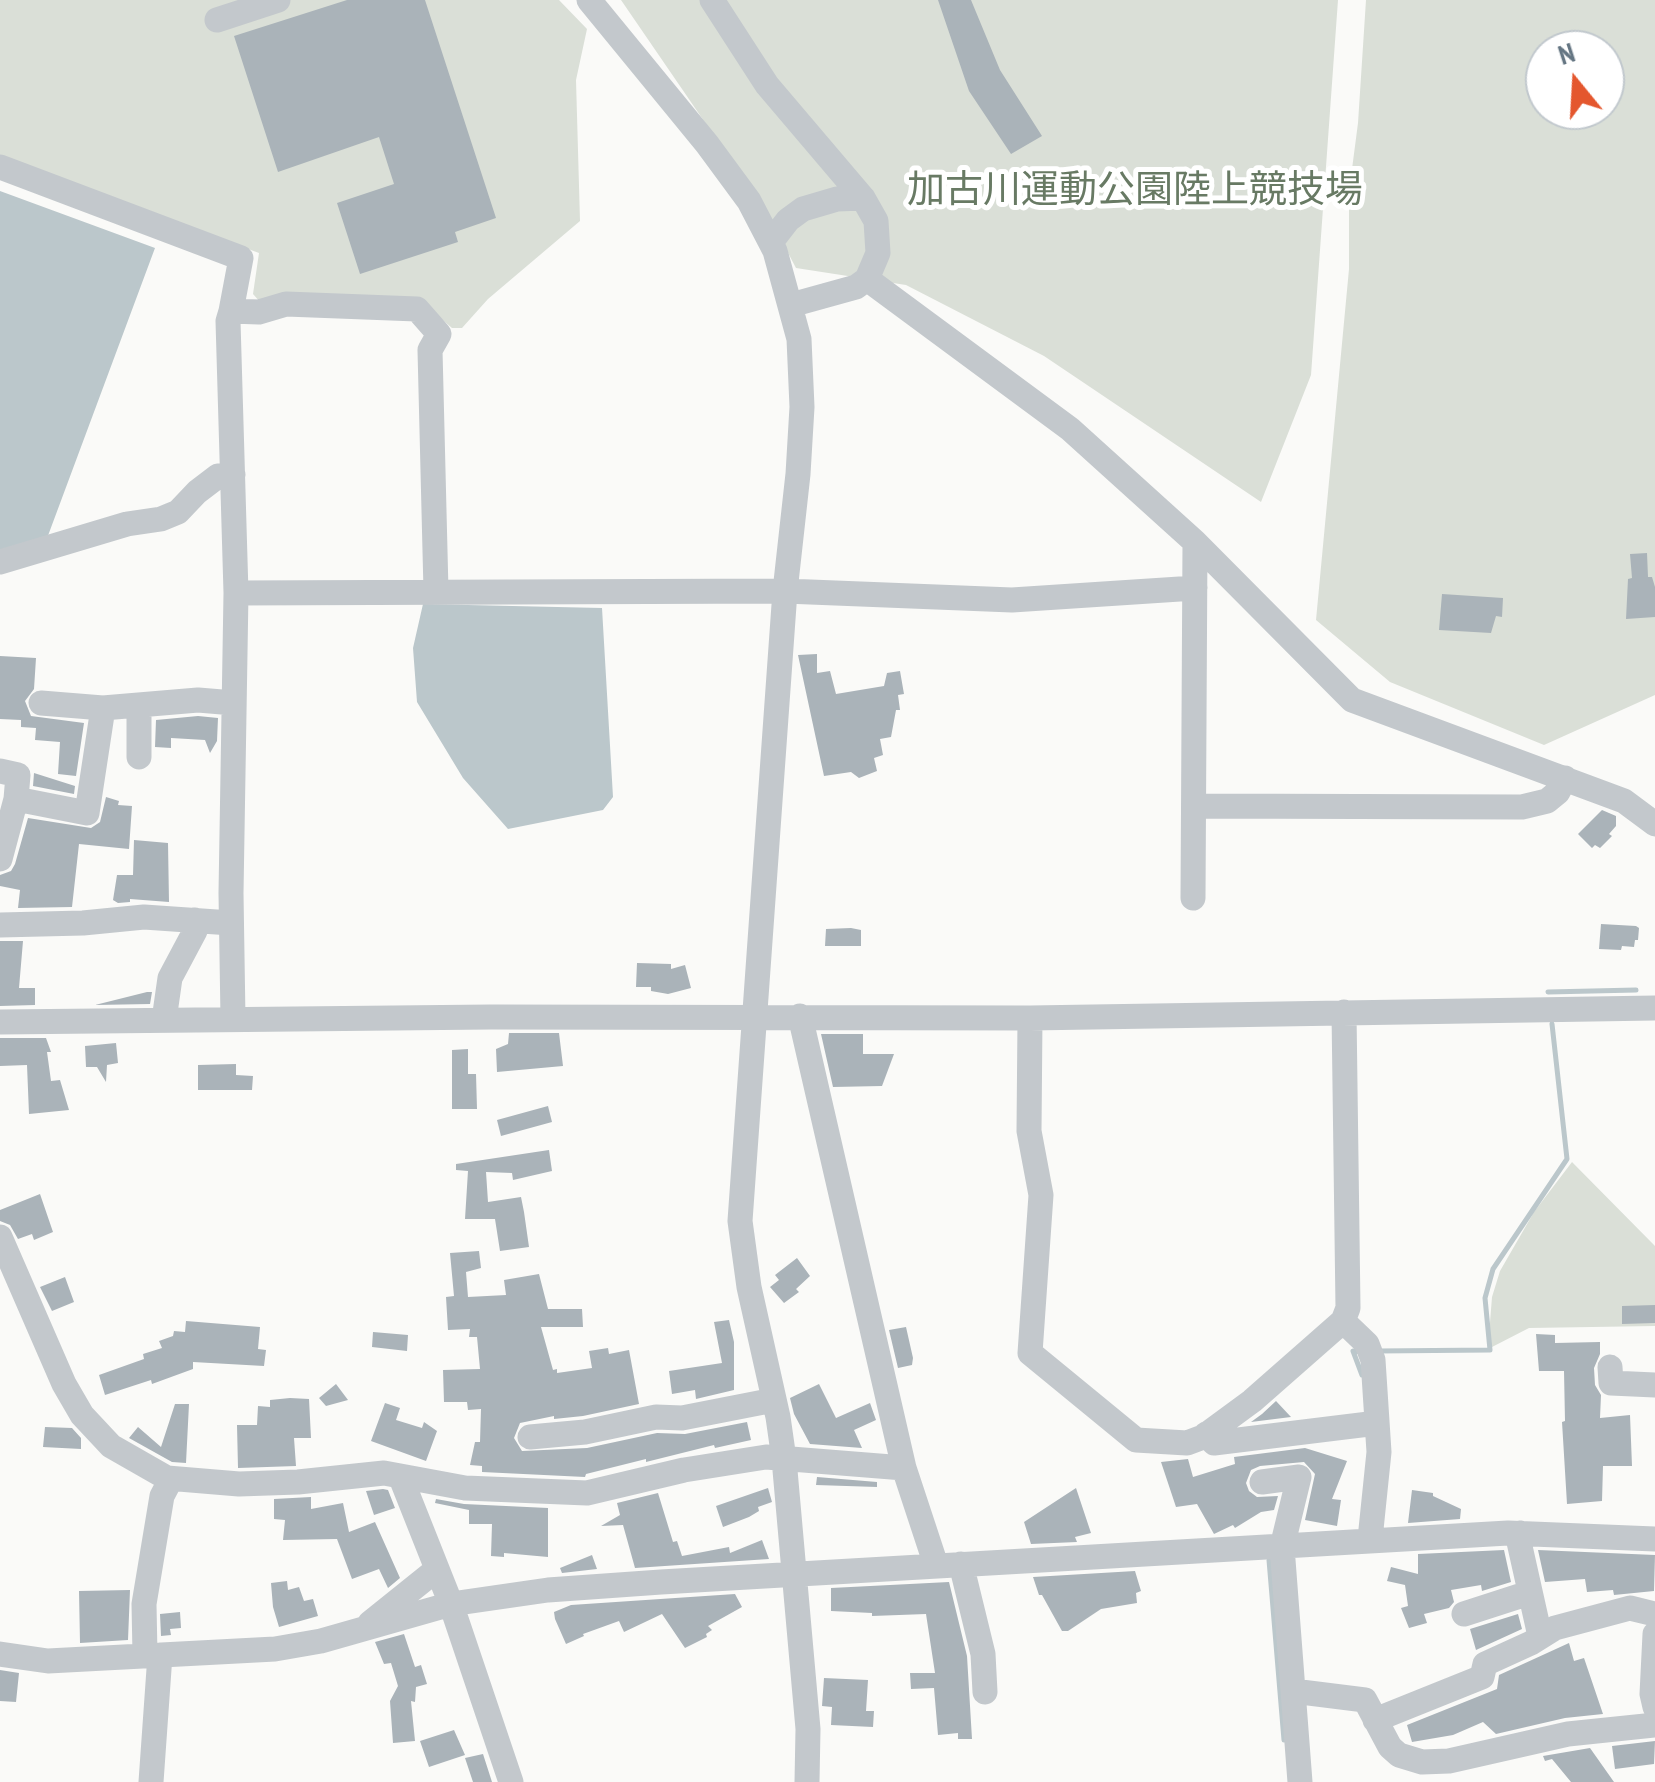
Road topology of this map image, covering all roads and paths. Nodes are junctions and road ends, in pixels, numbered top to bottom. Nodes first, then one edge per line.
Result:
1 (278, 0) edge
2 (712, 0) edge
3 (596, 10) edge
4 (217, 20) dead end
5 (0, 167) edge
6 (863, 198) junction
7 (771, 242) junction
8 (867, 279) junction
9 (790, 305) junction
10 (232, 312) junction
11 (233, 476) junction
12 (1195, 542) junction
13 (0, 562) edge
14 (1194, 588) junction
15 (436, 591) junction
16 (785, 592) junction
17 (236, 593) junction
18 (41, 703) dead end
19 (234, 703) junction
20 (139, 706) junction
21 (103, 708) junction
22 (139, 757) dead end
23 (0, 771) edge
24 (1565, 778) junction
25 (16, 798) junction
26 (1194, 806) junction
27 (1655, 824) edge
28 (0, 859) edge
29 (1193, 898) dead end
30 (195, 920) junction
31 (232, 923) junction
32 (0, 925) edge
33 (1655, 1008) edge
34 (1344, 1012) junction
35 (752, 1016) junction
36 (800, 1016) junction
37 (1030, 1018) junction
38 (233, 1019) junction
39 (164, 1020) junction
40 (0, 1022) edge
41 (0, 1237) edge
42 (1343, 1321) junction
43 (1610, 1368) dead end
44 (1655, 1385) edge
45 (774, 1400) junction
46 (1369, 1424) junction
47 (1206, 1434) junction
48 (530, 1436) dead end
49 (784, 1458) junction
50 (904, 1468) junction
51 (171, 1478) junction
52 (401, 1478) junction
53 (1262, 1482) dead end
54 (1520, 1533) junction
55 (1655, 1539) edge
56 (1360, 1541) junction
57 (1282, 1547) junction
58 (949, 1564) junction
59 (436, 1570) junction
60 (796, 1574) junction
61 (1529, 1593) junction
62 (451, 1604) junction
63 (1464, 1614) dead end
64 (1655, 1614) edge
65 (367, 1627) junction
66 (1655, 1634) edge
67 (1540, 1636) junction
68 (0, 1654) edge
69 (153, 1654) junction
70 (986, 1692) dead end
71 (1293, 1692) junction
72 (1655, 1707) edge
73 (1375, 1720) junction
74 (1655, 1725) edge
75 (1591, 1731) junction
76 (1605, 1755) dead end
77 (150, 1782) edge
78 (511, 1782) edge
79 (807, 1782) edge
80 (1300, 1782) edge

1 - 4 street
2 - 6 street
3 - 7 street
5 - 10 street
6 - 7 street
6 - 8 street
7 - 9 street
8 - 9 street
8 - 12 street
9 - 16 street
10 - 11 street
10 - 15 street
11 - 13 street
11 - 17 street
12 - 14 street
12 - 24 street
14 - 16 street
14 - 26 street
15 - 16 street
15 - 17 street
16 - 35 street
17 - 19 street
18 - 21 street
19 - 20 street
19 - 31 street
20 - 21 street
20 - 22 street
21 - 25 street
23 - 25 street
24 - 26 street
24 - 27 street
25 - 28 street
26 - 29 street
30 - 31 street
30 - 32 street
30 - 39 street
31 - 38 street
33 - 34 street
34 - 37 street
34 - 42 street
35 - 36 street
35 - 38 street
35 - 45 street
36 - 37 street
36 - 50 street
37 - 47 street
38 - 39 street
39 - 40 street
41 - 51 street
42 - 46 street
42 - 47 street
43 - 44 street
45 - 48 street
45 - 49 street
46 - 47 street
46 - 56 street
49 - 50 street
49 - 52 street
49 - 60 street
50 - 58 street
51 - 52 street
51 - 69 street
52 - 59 street
53 - 57 street
54 - 55 street
54 - 56 street
54 - 61 street
56 - 57 street
57 - 58 street
57 - 71 street
58 - 60 street
58 - 70 street
59 - 62 street
59 - 65 street
60 - 62 street
60 - 79 street
61 - 63 street
61 - 67 street
62 - 65 street
62 - 78 street
64 - 67 street
65 - 69 street
66 - 72 street
67 - 73 street
68 - 69 street
69 - 77 street
71 - 73 street
71 - 80 street
73 - 75 street
74 - 75 street
75 - 76 street

